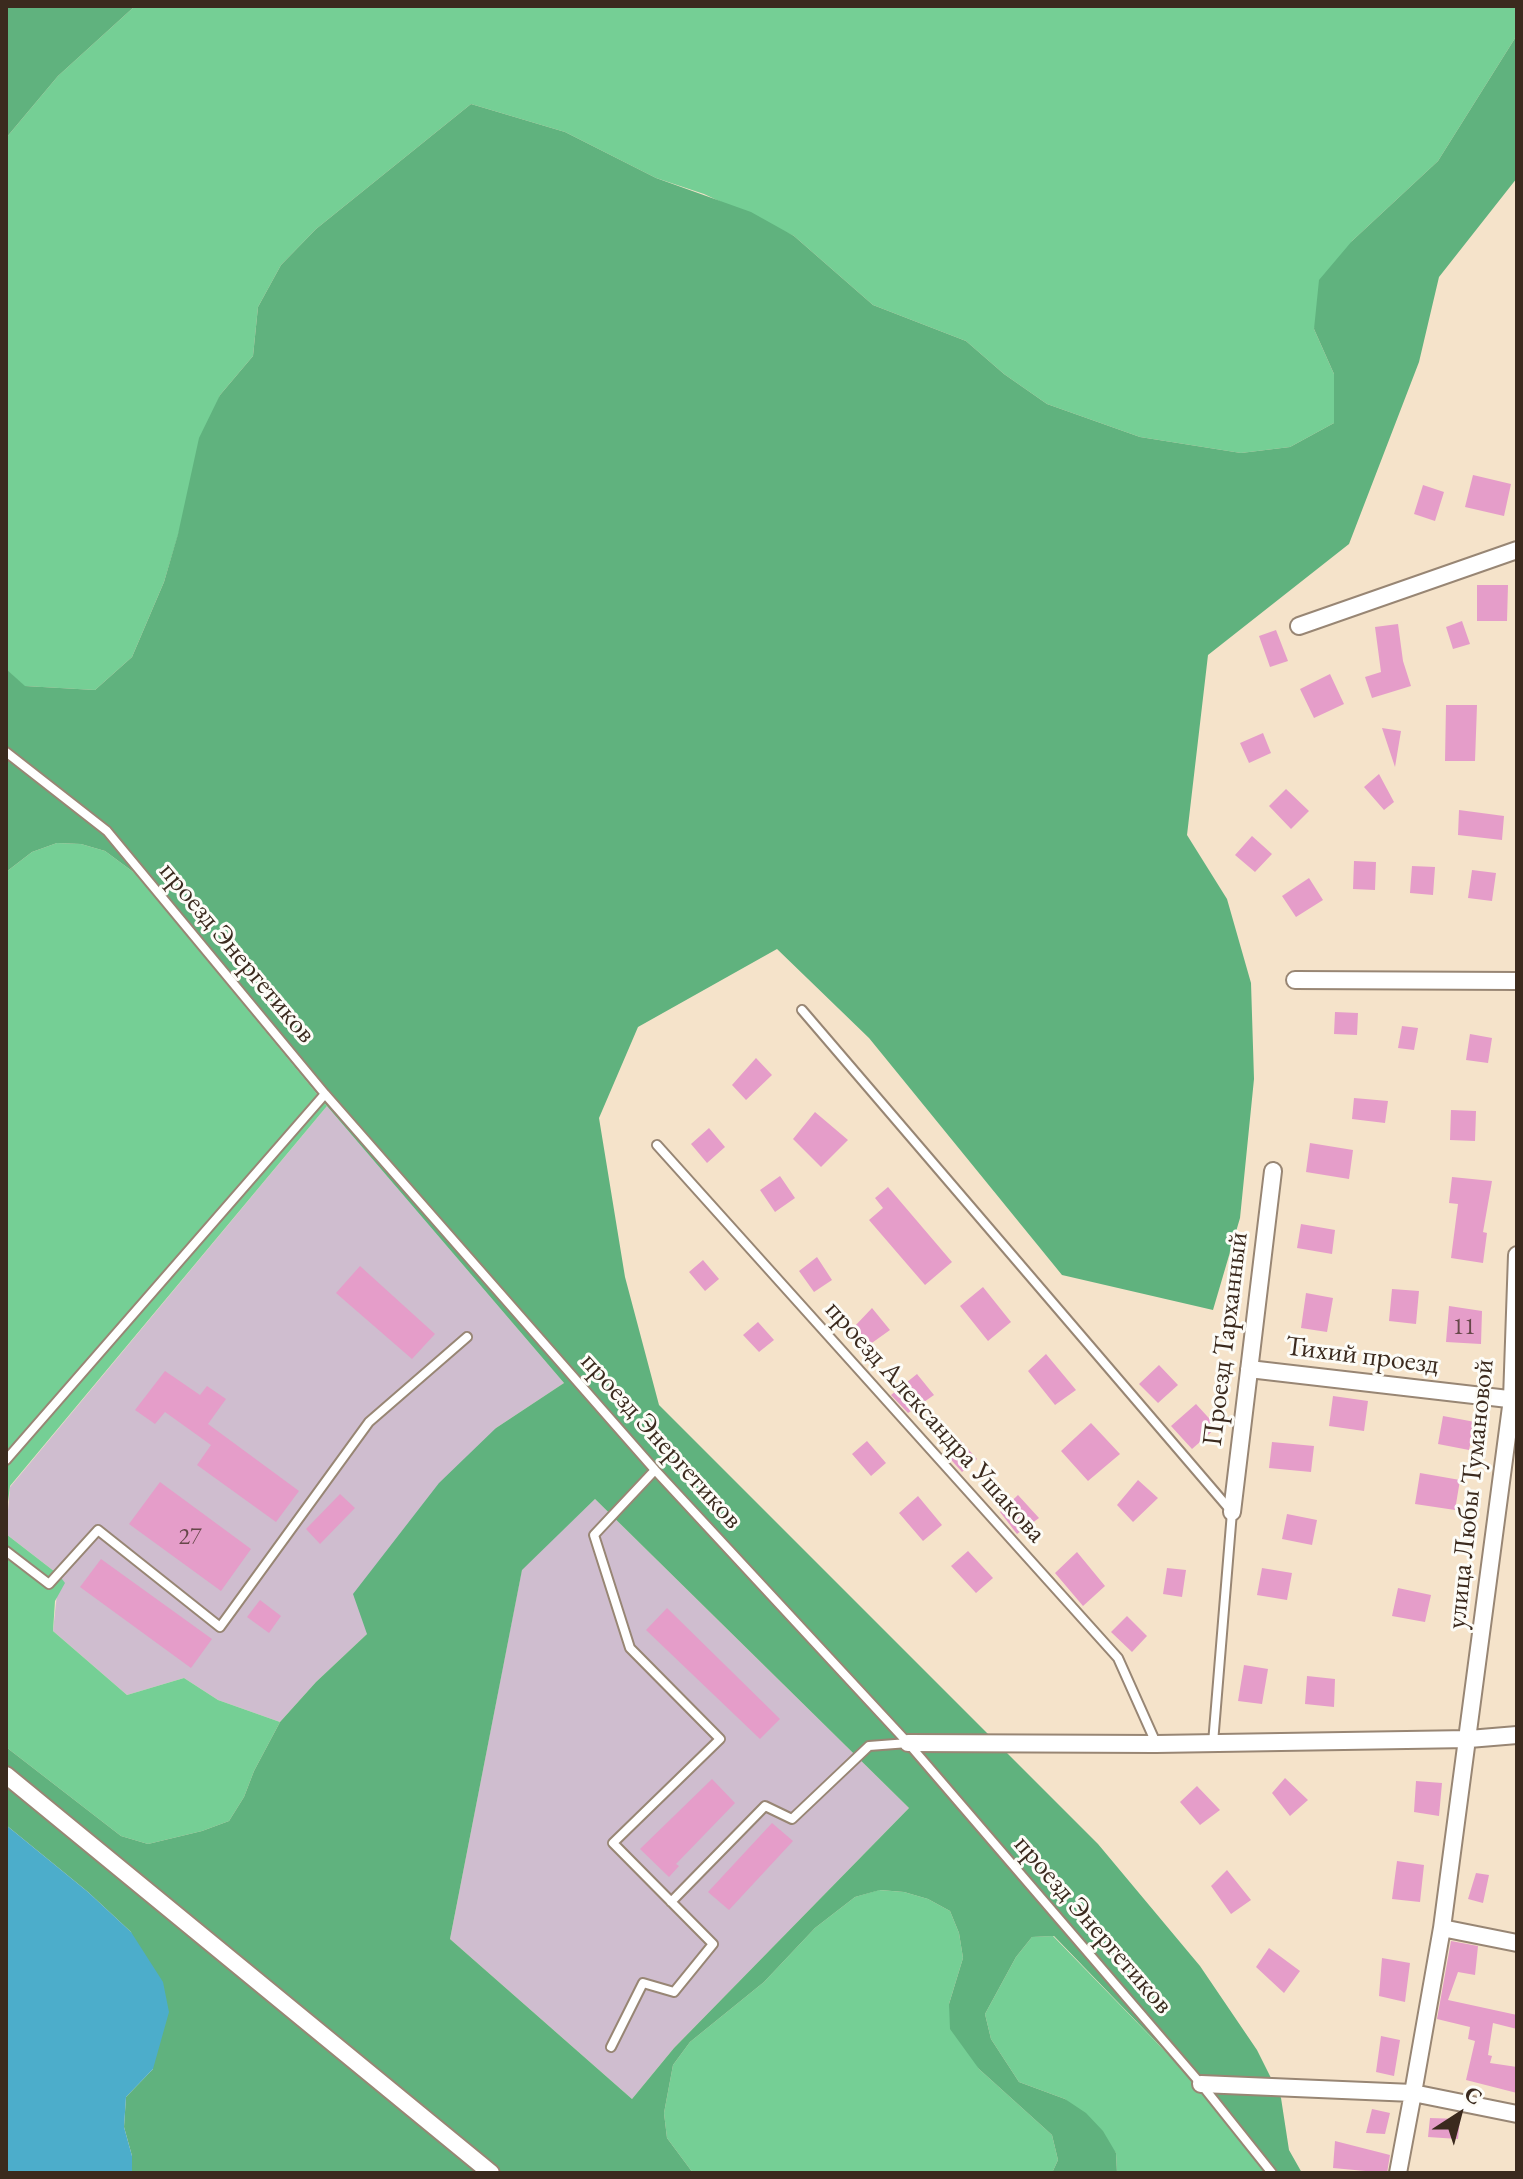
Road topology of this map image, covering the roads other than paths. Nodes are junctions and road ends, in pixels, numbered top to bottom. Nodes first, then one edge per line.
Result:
1 (1517, 550) edge
2 (1299, 626) dead end
3 (6, 752) edge
4 (1295, 980) dead end
5 (1517, 981) edge
6 (802, 1010) dead end
7 (325, 1094) junction
8 (657, 1145) dead end
9 (1273, 1171) dead end
10 (1517, 1255) edge
11 (467, 1337) dead end
12 (1249, 1369) junction
13 (1514, 1399) edge
14 (6, 1460) edge
15 (655, 1470) junction
16 (1232, 1512) junction
17 (6, 1551) edge
18 (1517, 1735) edge
19 (1469, 1739) junction
20 (908, 1743) junction
21 (1213, 1743) junction
22 (1156, 1744) junction
23 (6, 1775) edge
24 (671, 1902) junction
25 (1442, 1928) junction
26 (1517, 1943) edge
27 (611, 2047) dead end
28 (1201, 2084) junction
29 (1413, 2093) junction
30 (1517, 2114) edge
31 (491, 2173) edge
32 (1272, 2173) edge
33 (1398, 2173) edge

1 - 2 street
3 - 7 lane, проезд Энергетиков
4 - 5 street
6 - 16 lane
7 - 14 lane
7 - 15 lane, проезд Энергетиков
8 - 22 lane, проезд Александра Ушакова
9 - 12 street, Проезд Тарханный
10 - 13 street, улица Любы Тумановой
11 - 17 lane
12 - 13 street, Тихий проезд
12 - 16 street, Проезд Тарханный
13 - 19 street, улица Любы Тумановой
15 - 20 lane, проезд Энергетиков
15 - 24 lane
16 - 21 lane
18 - 19 street
19 - 21 street
19 - 25 street, улица Любы Тумановой
20 - 22 street
20 - 24 lane
20 - 28 lane, проезд Энергетиков
21 - 22 street
23 - 31 street
24 - 27 lane
25 - 26 street
25 - 29 street, улица Любы Тумановой
28 - 29 street
28 - 32 lane, проезд Энергетиков
29 - 30 street
29 - 33 street, улица Любы Тумановой

